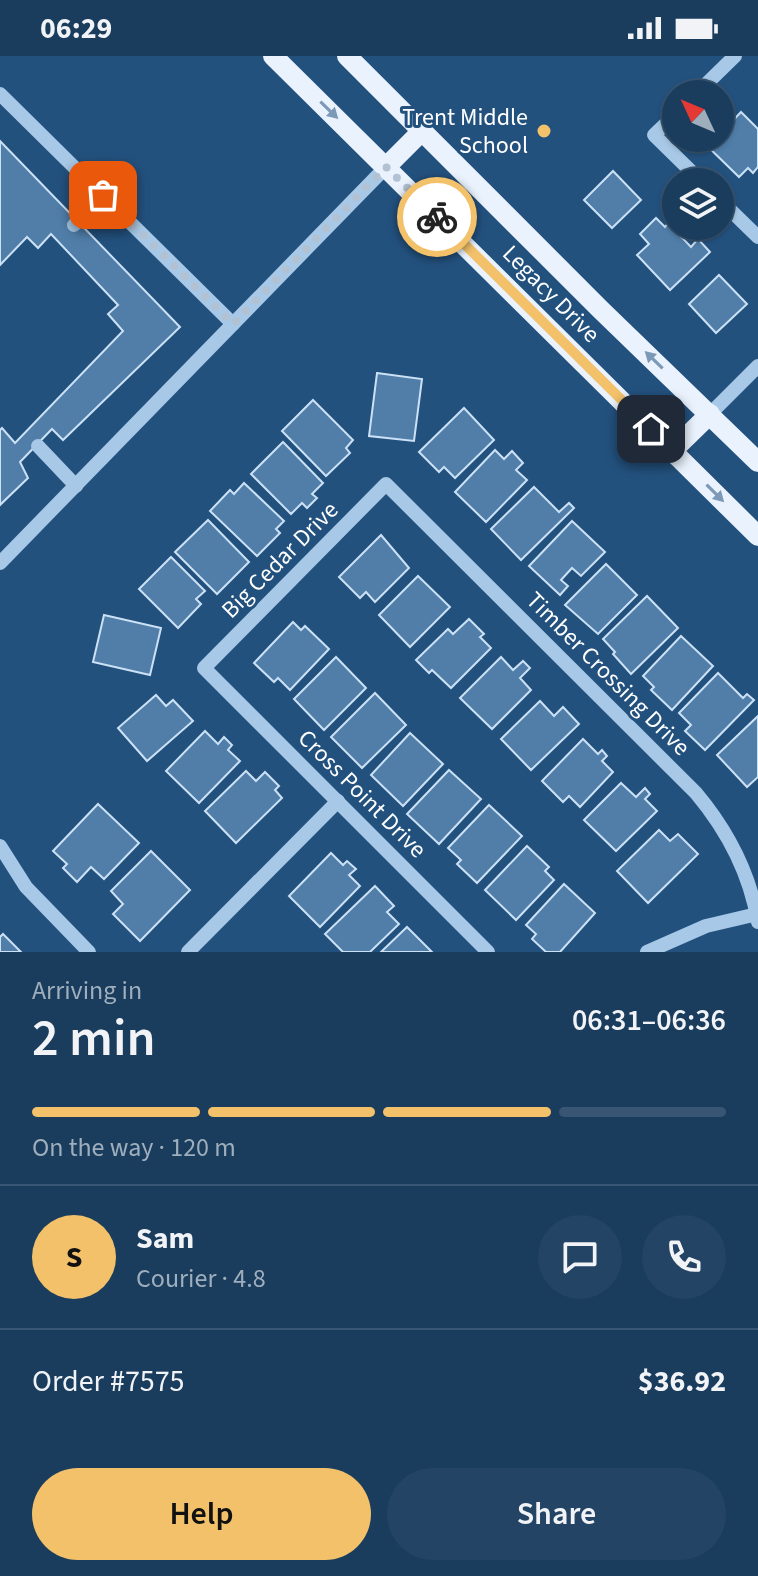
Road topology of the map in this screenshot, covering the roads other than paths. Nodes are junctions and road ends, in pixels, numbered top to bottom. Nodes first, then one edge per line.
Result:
1 (273, 56) edge
2 (347, 56) edge
3 (725, 60) edge
4 (708, 80) edge
5 (0, 94) edge
6 (662, 127) edge
7 (422, 131) junction
8 (662, 143) edge
9 (671, 152) edge
10 (386, 167) junction
11 (688, 168) edge
12 (103, 195) junction
13 (734, 214) edge
14 (74, 225) dead end
15 (758, 237) edge
16 (233, 324) junction
17 (758, 366) edge
18 (710, 414) junction
19 (38, 446) dead end
20 (672, 451) junction
21 (758, 462) edge
22 (386, 484) joint
23 (76, 486) junction
24 (758, 536) edge
25 (0, 563) edge
26 (204, 668) joint
27 (338, 801) junction
28 (0, 846) edge
29 (757, 918) edge
30 (89, 952) edge
31 (188, 952) edge
32 (488, 952) edge
33 (647, 952) edge

1 -> 10 main road, Legacy Drive
2 - 7 main road, Legacy Drive
3 - 4 street
5 - 12 street
6 - 8 street
7 - 10 main road
18 -> 7 main road, Legacy Drive
9 - 11 street
10 - 16 street
10 - 20 main road, Legacy Drive
12 - 14 street
12 - 16 street
13 - 15 street
16 - 23 street
17 - 18 street
18 - 20 main road
18 - 21 main road, Legacy Drive
19 - 23 street
20 -> 24 main road, Legacy Drive
22 - 26 street, Big Cedar Drive
22 - 29 street, Timber Crossing Drive
23 - 25 street
26 - 27 street, Cross Point Drive
27 - 31 street
27 - 32 street, Cross Point Drive
28 - 30 street
29 - 33 street

